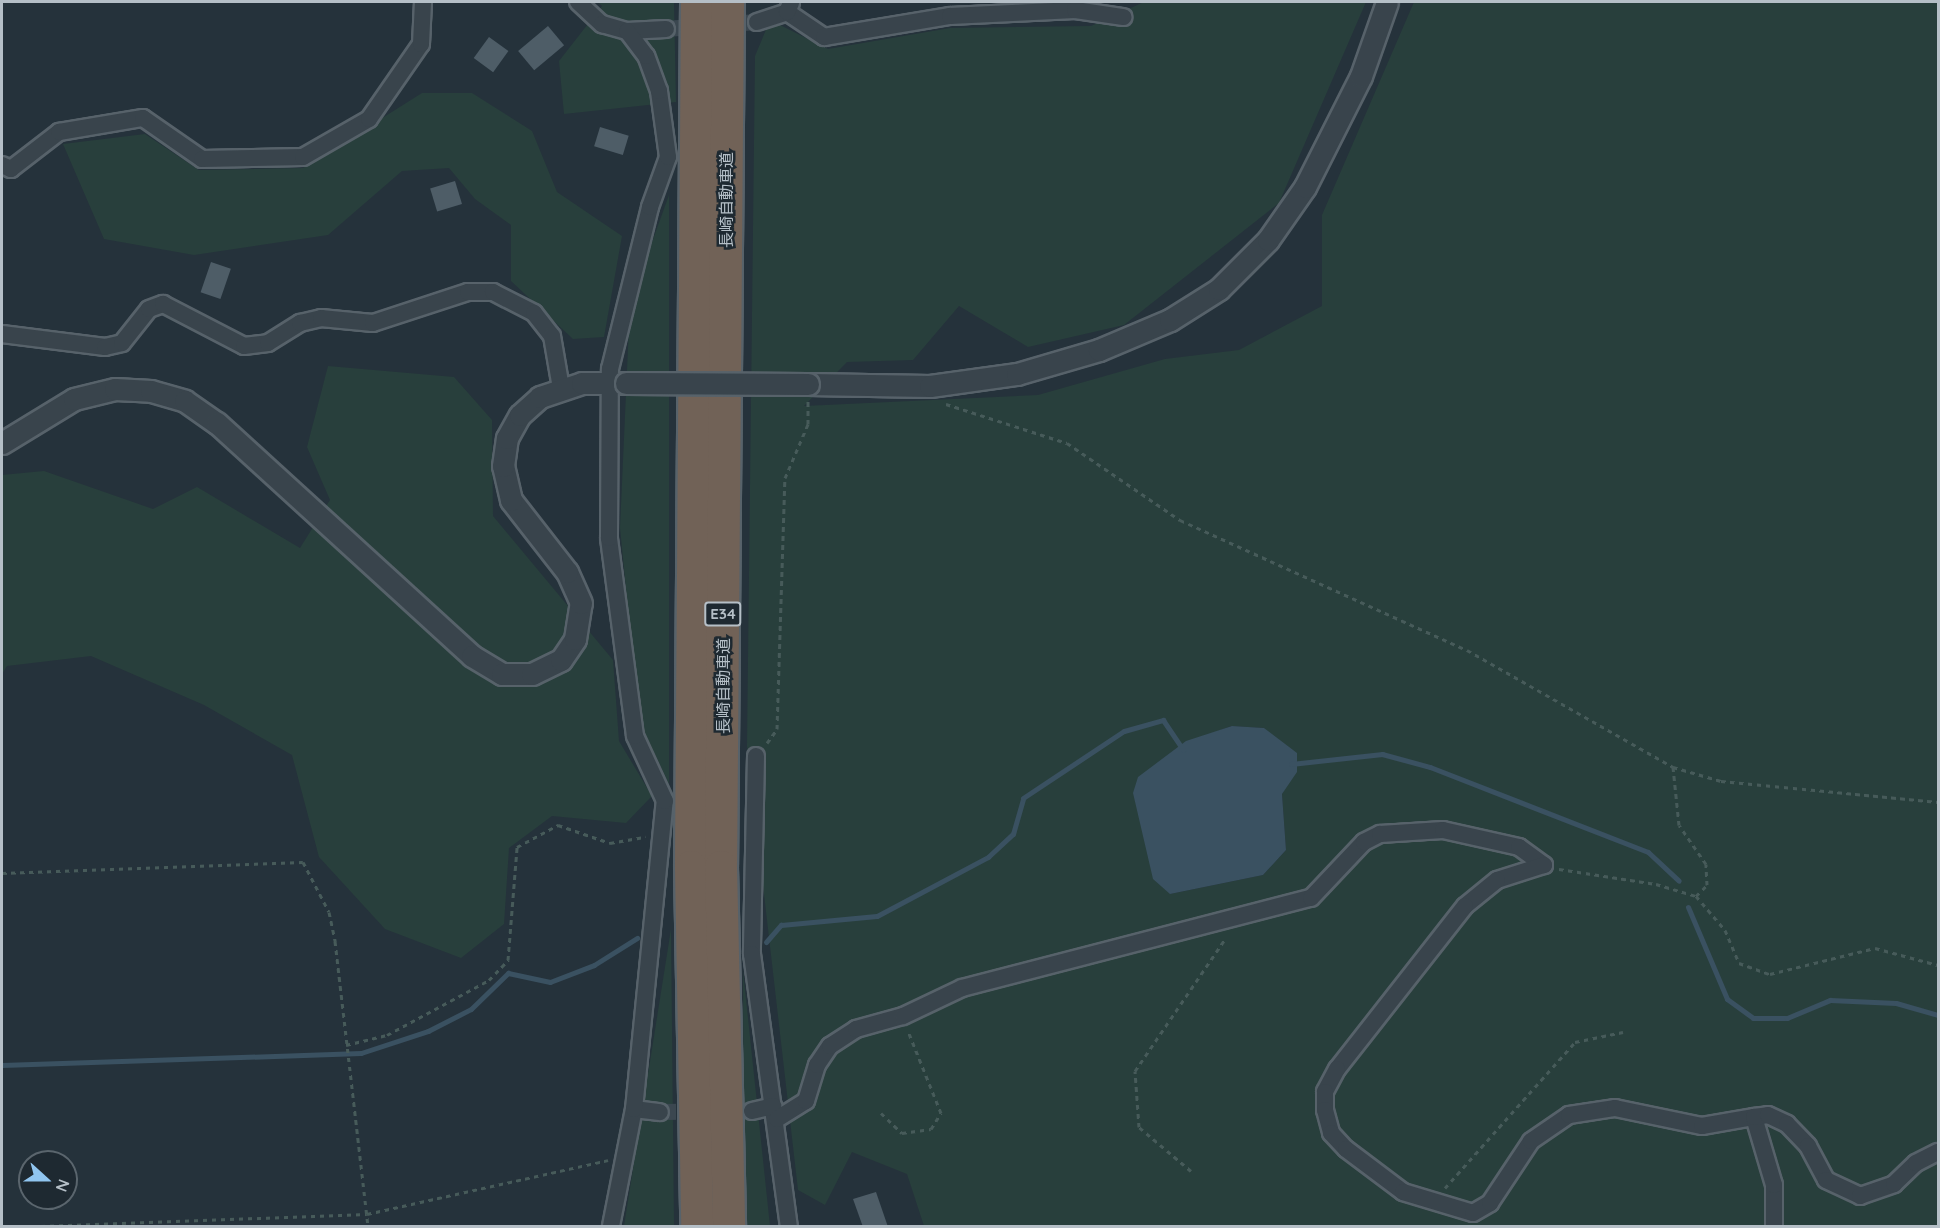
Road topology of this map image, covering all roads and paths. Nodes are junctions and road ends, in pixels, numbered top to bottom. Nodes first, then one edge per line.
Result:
1 (423, 2) edge
2 (578, 2) edge
3 (697, 2) edge
4 (728, 2) edge
5 (1387, 2) edge
6 (789, 7) edge
7 (1123, 17) dead end
8 (757, 22) tunnel mouth
9 (666, 29) tunnel mouth
10 (627, 31) junction
11 (2, 165) edge
12 (2, 334) edge
13 (618, 383) junction
14 (808, 384) junction
15 (930, 386) junction
16 (561, 388) junction
17 (2, 443) edge
18 (756, 756) joint
19 (1673, 767) junction
20 (1938, 802) edge
21 (662, 834) junction
22 (1544, 865) junction
23 (2, 873) edge
24 (1696, 896) junction
25 (1241, 915) junction
26 (1938, 964) edge
27 (903, 1016) junction
28 (1623, 1032) dead end
29 (346, 1045) junction
30 (634, 1109) junction
31 (752, 1111) tunnel mouth
32 (660, 1112) tunnel mouth
33 (775, 1113) junction
34 (881, 1113) dead end
35 (1754, 1117) junction
36 (1938, 1152) edge
37 (624, 1156) junction
38 (1191, 1171) dead end
39 (1432, 1202) junction
40 (368, 1214) junction
41 (154, 1225) edge
42 (41, 1227) edge
43 (368, 1227) edge
44 (611, 1227) edge
45 (697, 1227) edge
46 (729, 1227) edge
47 (789, 1227) edge
48 (1774, 1227) edge

1 - 11 street
2 - 10 street
3 - 45 highway, 長崎自動車道 / E34
4 - 46 highway, 長崎自動車道 / E34
5 - 15 street
6 - 7 street
6 - 8 street
9 - 10 street
10 - 13 street
12 - 16 street
13 - 14 street, bridge
13 - 16 street
13 - 21 street
14 - 15 street
14 - 18 path
15 - 19 path
16 - 17 street
18 - 33 street
19 - 20 path
19 - 24 path
21 - 29 path
21 - 30 street
22 - 24 path
22 - 25 street
22 - 39 street
23 - 29 path
24 - 26 path
25 - 27 street
25 - 38 path
27 - 33 street
27 - 34 path
28 - 39 path
29 - 40 path
30 - 32 street
30 - 37 street
31 - 33 street
33 - 47 street
35 - 36 street
35 - 39 street
35 - 48 street
37 - 40 path
37 - 44 street
40 - 41 path
40 - 43 path
41 - 42 path

